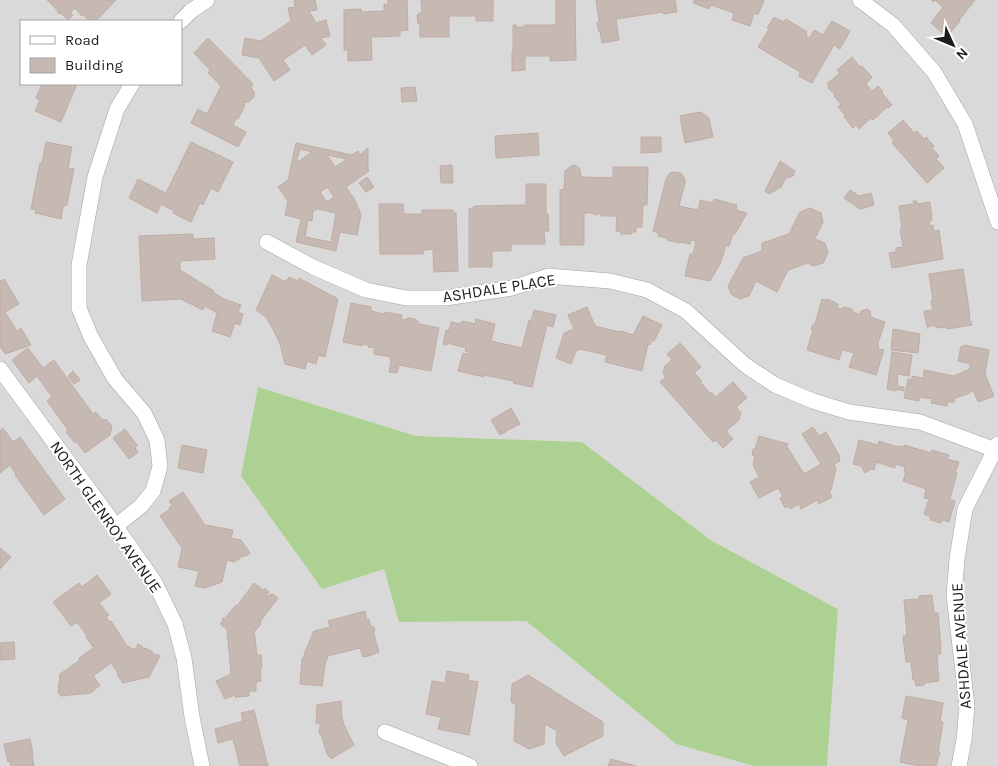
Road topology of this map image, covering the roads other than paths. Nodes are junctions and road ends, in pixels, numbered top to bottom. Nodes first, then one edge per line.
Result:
1 (207, 0) edge
2 (860, 0) edge
3 (182, 20) edge
4 (131, 85) edge
5 (998, 222) edge
6 (267, 242) dead end
7 (0, 369) edge
8 (997, 448) edge
9 (116, 526) junction
10 (385, 732) dead end
11 (202, 766) edge
12 (470, 766) edge
13 (958, 766) edge

1 - 3 street
2 - 5 street
4 - 9 street
6 - 8 street, ASHDALE PLACE
7 - 9 street, NORTH GLENROY AVENUE
8 - 13 street, ASHDALE AVENUE
9 - 11 street, NORTH GLENROY AVENUE
10 - 12 street

